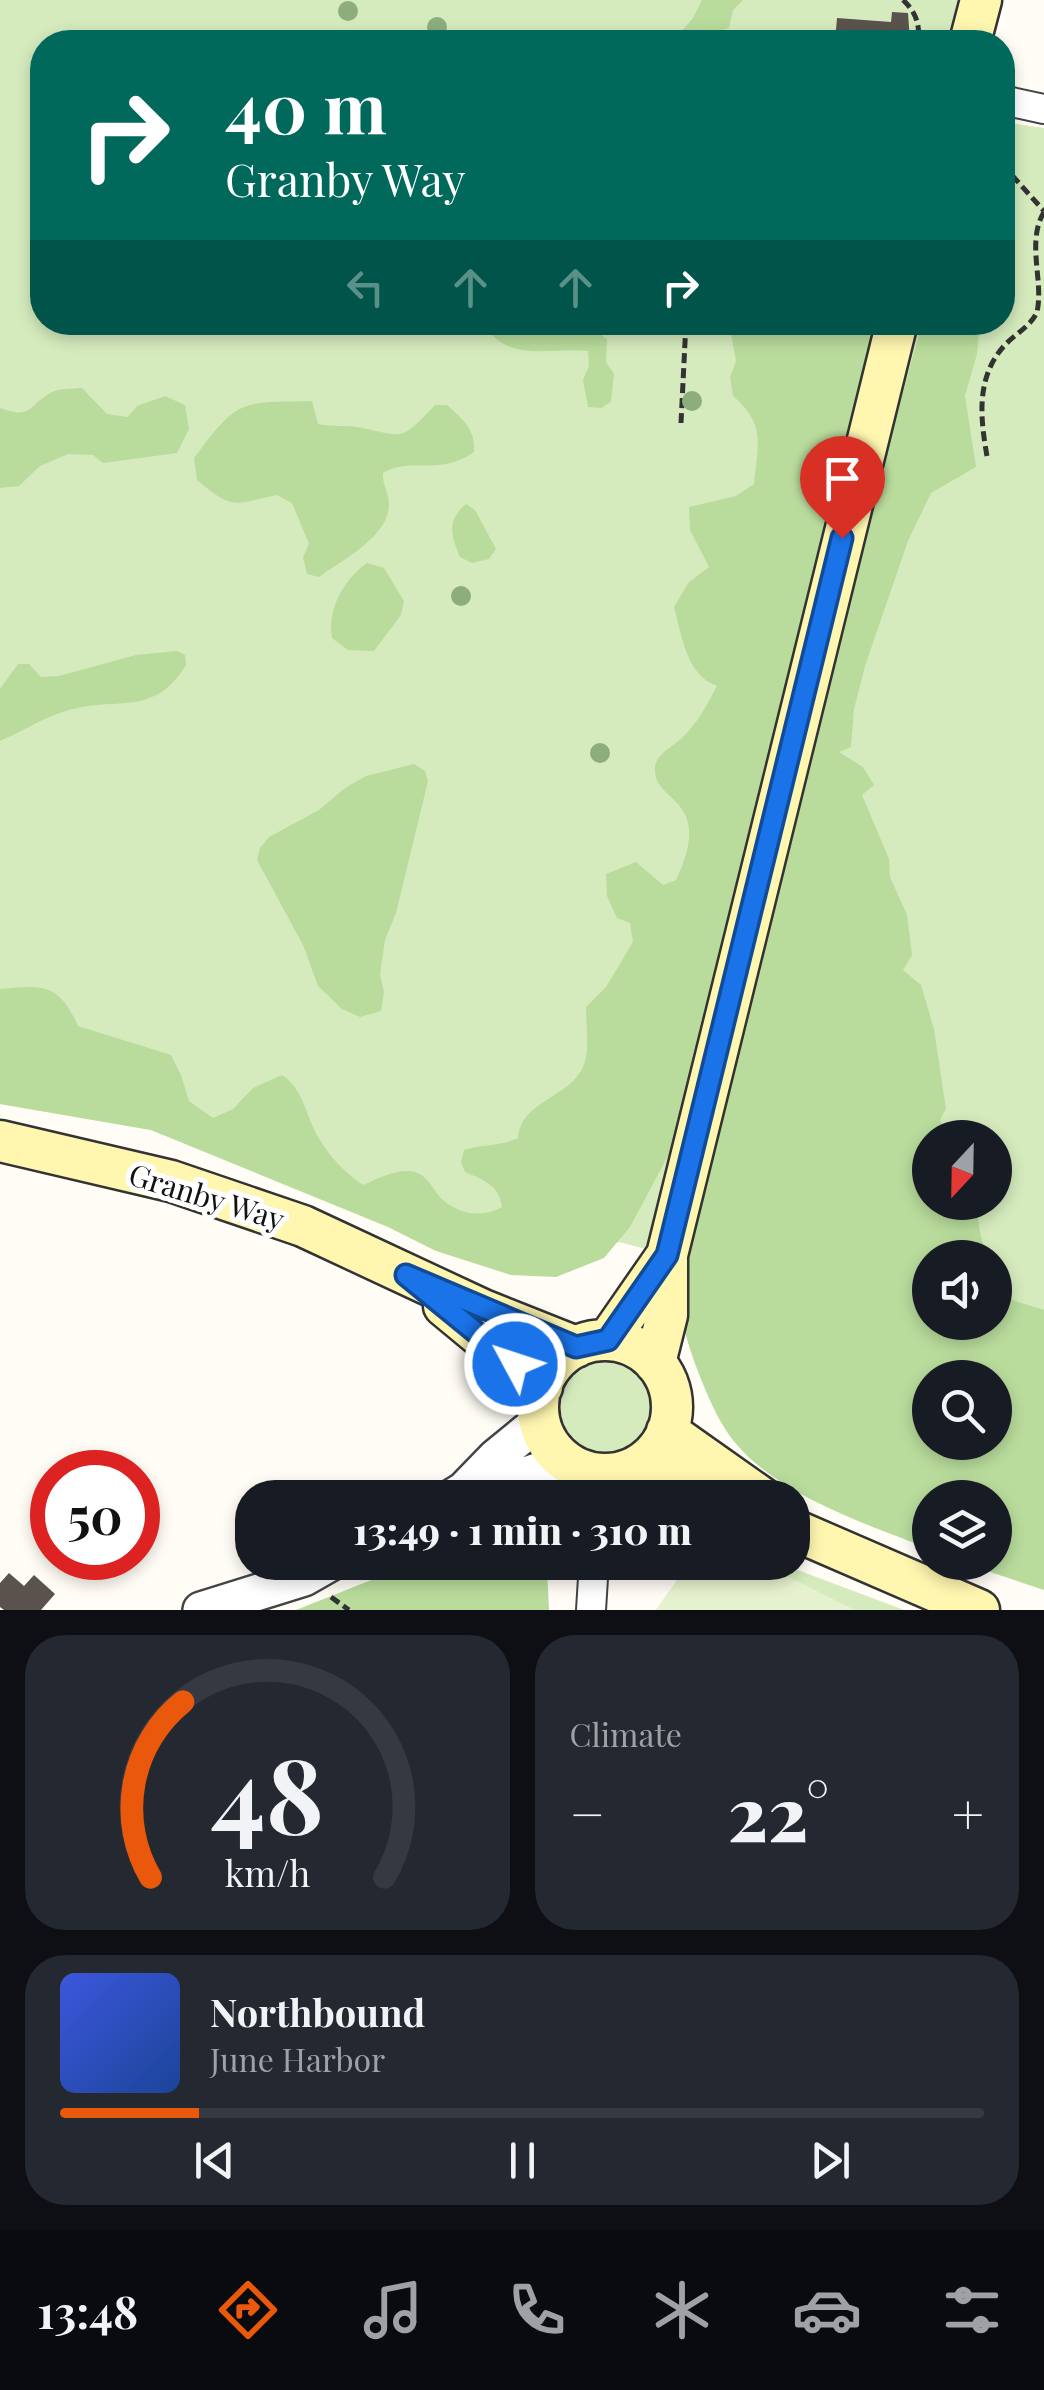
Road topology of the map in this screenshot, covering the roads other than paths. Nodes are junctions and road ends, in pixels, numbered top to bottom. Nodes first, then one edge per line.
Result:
1 (981, 0) edge
2 (973, 30) edge
3 (1015, 103) edge
4 (1044, 109) edge
5 (894, 335) edge
6 (0, 1141) edge
7 (667, 1255) junction
8 (406, 1275) junction
9 (592, 1344) junction
10 (655, 1363) junction
11 (541, 1404) junction
12 (668, 1431) junction
13 (642, 1462) junction
14 (589, 1477) edge
15 (472, 1480) edge
16 (510, 1480) edge
17 (680, 1480) edge
18 (737, 1480) edge
19 (810, 1533) edge
20 (298, 1580) edge
21 (593, 1580) edge
22 (201, 1610) edge
23 (591, 1610) edge
24 (979, 1610) edge

1 - 2 main road
3 - 4 street
5 - 7 main road
6 - 8 main road, Granby Way
7 - 9 main road
7 - 10 main road
8 - 9 main road, Granby Way
8 - 11 main road, Granby Way
9 - 10 main road
9 - 11 main road
10 - 12 main road
11 - 14 main road
11 - 15 street
12 - 13 main road
12 - 18 main road
13 - 14 main road
13 - 17 main road
14 - 16 street
19 - 24 main road
20 - 22 street
21 - 23 street

